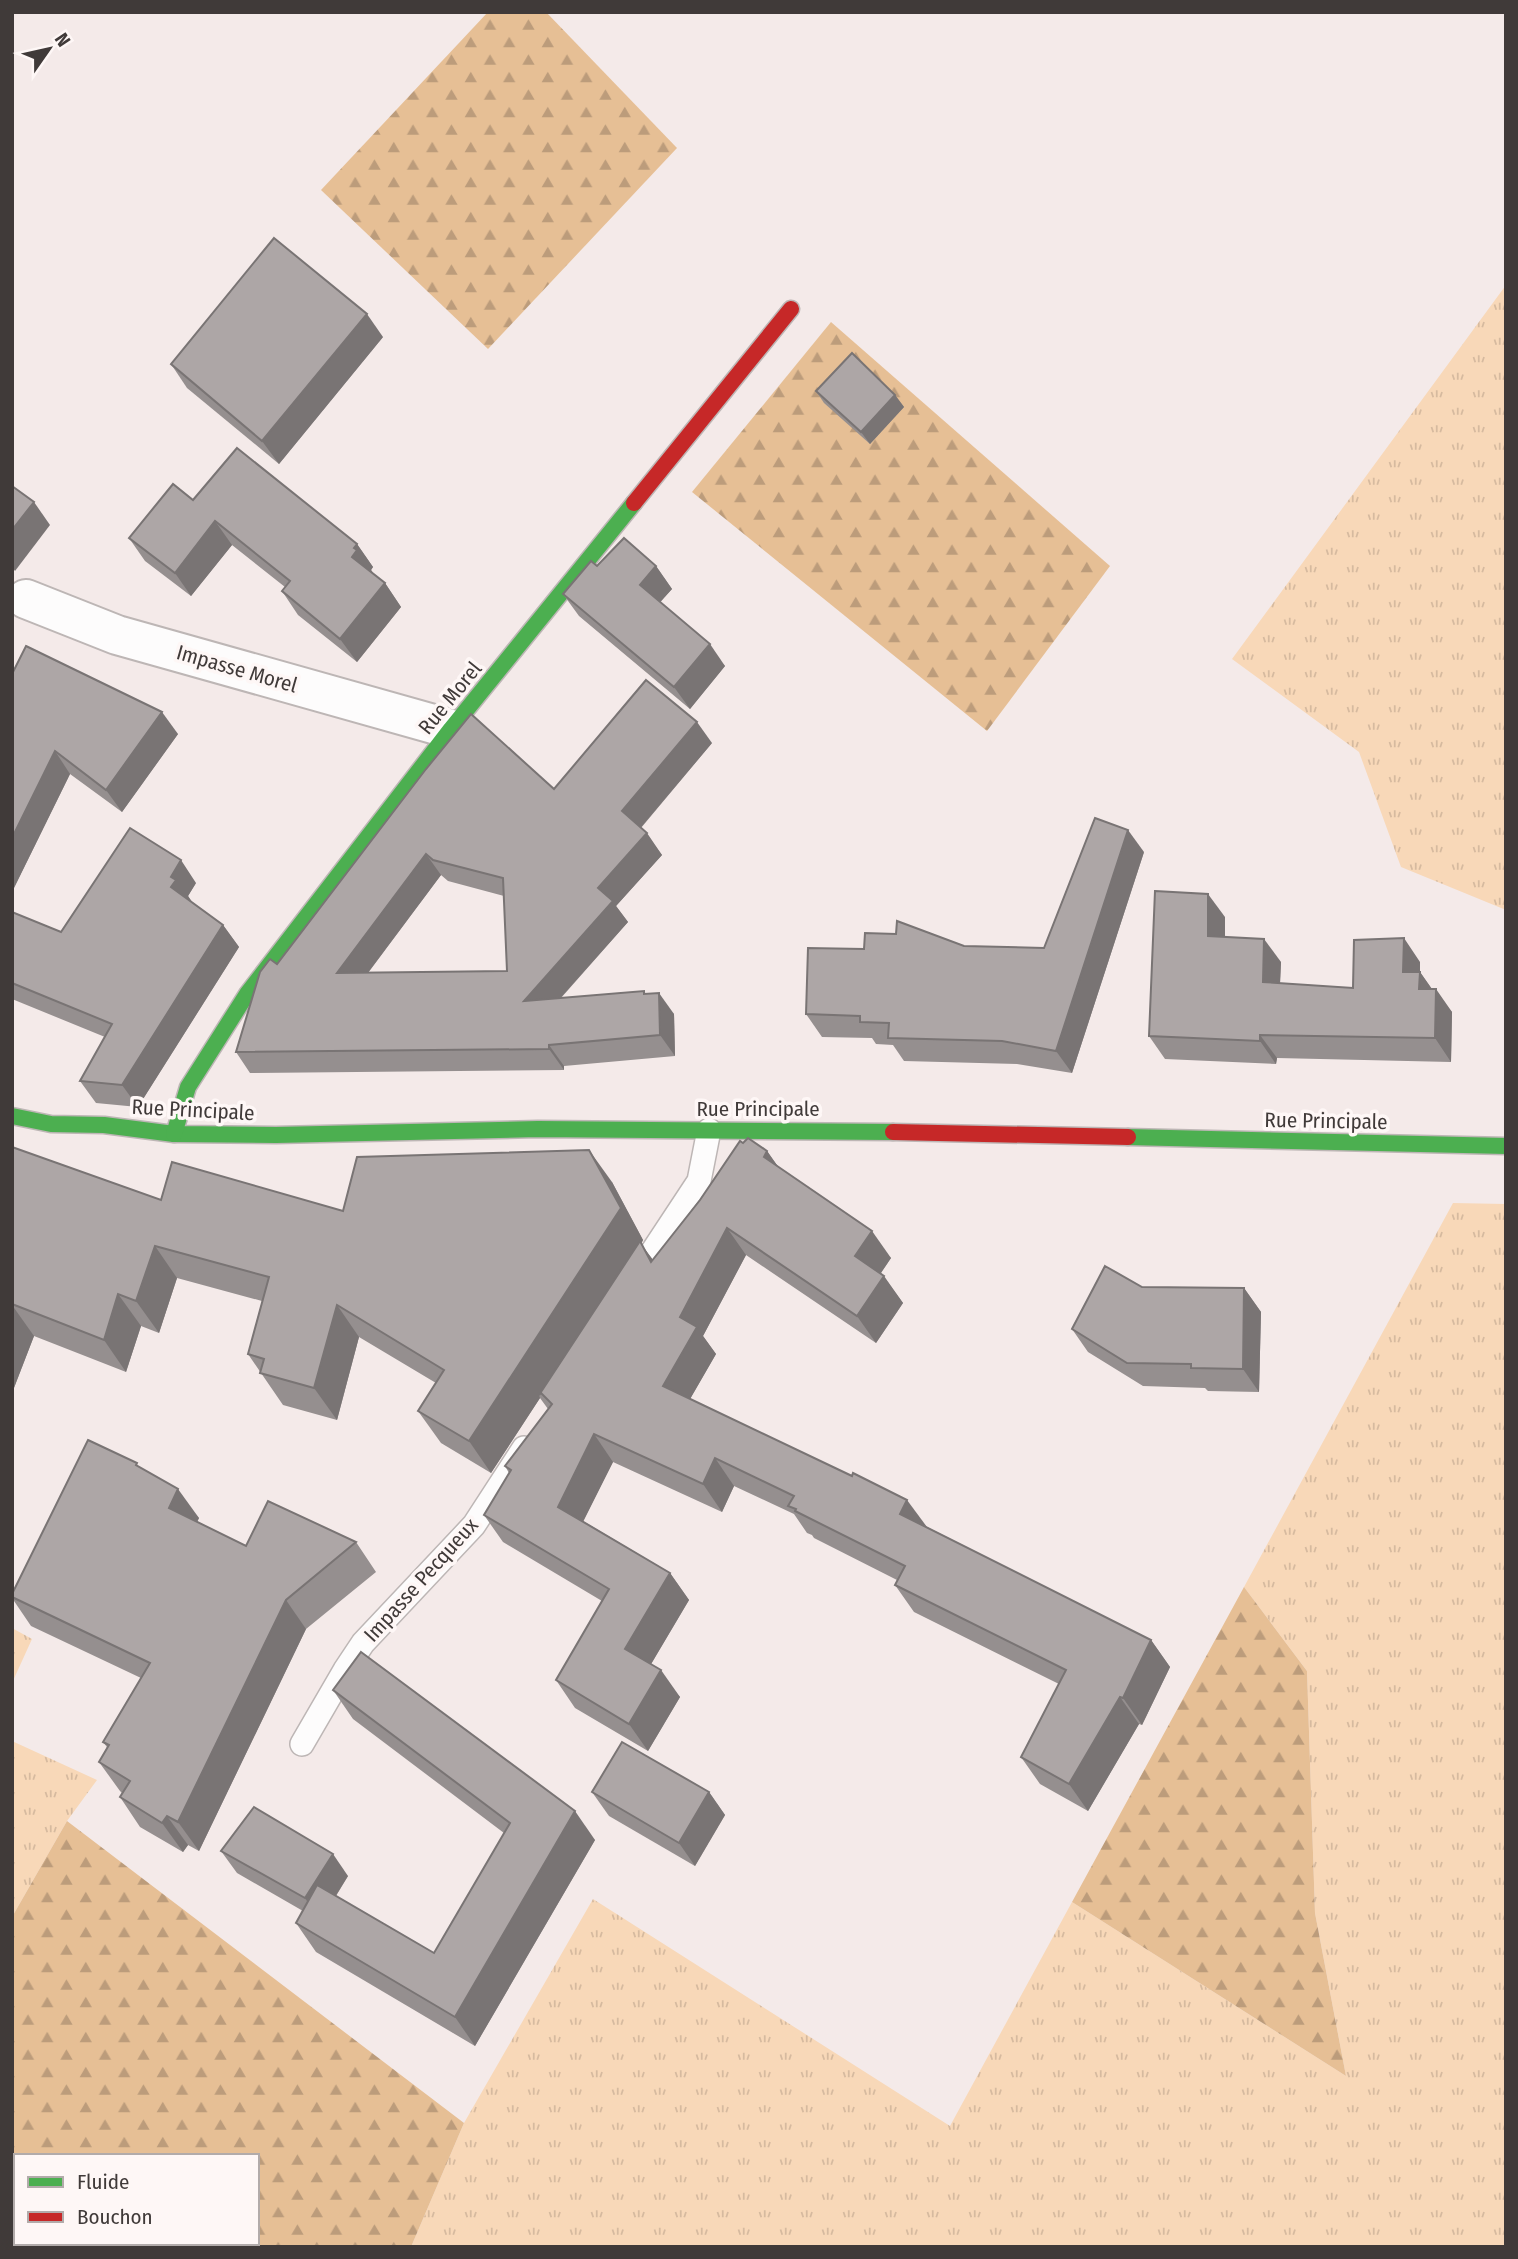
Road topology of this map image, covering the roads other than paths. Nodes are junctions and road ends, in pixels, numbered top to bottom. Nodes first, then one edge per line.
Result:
1 (791, 309) dead end
2 (26, 599) dead end
3 (451, 729) junction
4 (12, 1116) edge
5 (709, 1130) junction
6 (174, 1134) junction
7 (1506, 1146) edge
8 (624, 1295) edge
9 (534, 1433) edge
10 (302, 1744) dead end

1 - 3 street, Rue Morel
2 - 3 street, Impasse Morel
3 - 6 street, Rue Morel
4 - 6 street, Rue Principale
5 - 6 street, Rue Principale
5 - 7 street, Rue Principale
5 - 8 lane
9 - 10 lane, Impasse Pecqueux

